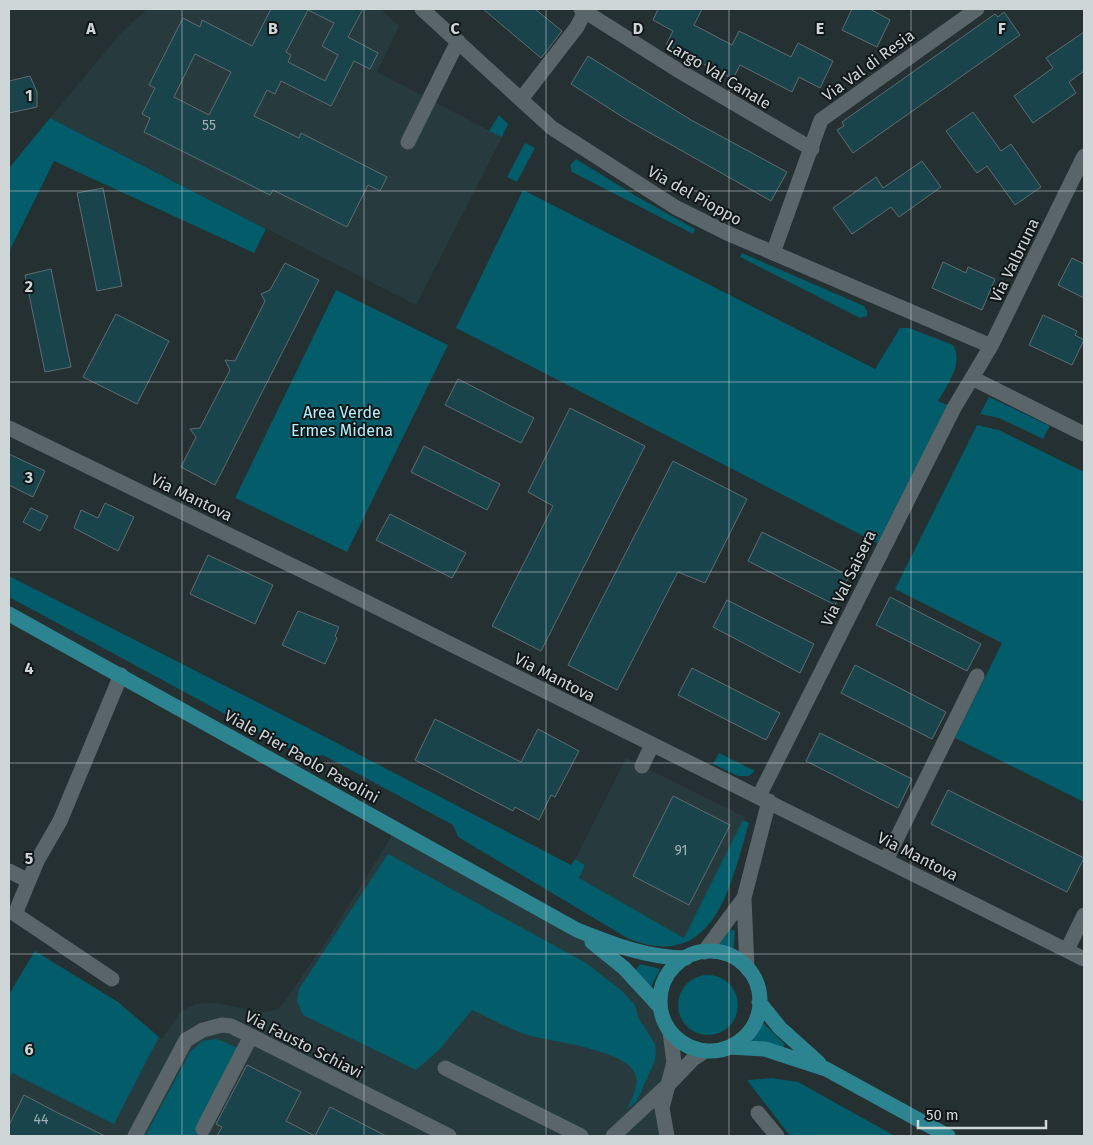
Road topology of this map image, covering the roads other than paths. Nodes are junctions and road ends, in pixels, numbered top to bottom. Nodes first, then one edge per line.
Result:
1 (422, 9) edge
2 (977, 9) edge
3 (584, 10) edge
4 (458, 41) junction
5 (522, 98) junction
6 (408, 142) dead end
7 (812, 149) junction
8 (1084, 156) edge
9 (773, 253) junction
10 (991, 346) junction
11 (972, 378) junction
12 (9, 428) edge
13 (1084, 434) edge
14 (9, 614) edge
15 (121, 675) junction
16 (977, 676) dead end
17 (652, 745) junction
18 (642, 766) dead end
19 (764, 799) junction
20 (886, 860) junction
21 (9, 871) edge
22 (29, 881) junction
23 (744, 898) junction
24 (1084, 915) edge
25 (577, 930) junction
26 (1067, 950) junction
27 (704, 952) junction
28 (686, 958) junction
29 (1084, 959) edge
30 (747, 968) junction
31 (112, 979) dead end
32 (759, 1002) junction
33 (660, 1007) junction
34 (670, 1032) junction
35 (251, 1036) junction
36 (729, 1047) junction
37 (705, 1051) junction
38 (445, 1068) dead end
39 (826, 1069) junction
40 (669, 1084) junction
41 (758, 1113) dead end
42 (203, 1129) dead end
43 (135, 1136) edge
44 (449, 1136) edge
45 (581, 1136) edge
46 (613, 1136) edge
47 (667, 1136) edge
48 (777, 1136) edge
49 (948, 1136) edge

1 - 4 street, Via del Pioppo
2 - 7 street, Via Val di Resia
3 - 5 street
3 - 7 street, Largo Val Canale
4 - 5 street, Via del Pioppo
4 - 6 street
5 - 9 street, Via del Pioppo
7 - 9 street, Via Val di Resia
8 - 10 street, Via Valbruna
9 - 10 street, Via del Pioppo
10 - 11 street, Via Valbruna
11 - 13 street
11 - 19 street, Via Val Saisera
12 - 17 street, Via Mantova
14 - 15 main road, Viale Pier Paolo Pasolini
15 - 22 street
15 - 25 main road, Viale Pier Paolo Pasolini
16 - 20 street
17 - 18 street
17 - 19 street, Via Mantova
19 - 20 street, Via Mantova
19 - 23 street, Via Val Saisera
20 - 26 street, Via Mantova
21 - 22 street
22 - 31 street
23 - 27 street
23 - 30 street
24 - 26 street
25 - 28 main road, Viale Pier Paolo Pasolini
25 - 33 main road, Viale Pier Paolo Pasolini
26 - 29 street, Via Mantova
27 - 28 main road
27 - 30 main road
28 - 33 main road
30 - 32 main road
32 - 36 main road
32 - 39 main road
33 - 34 main road
34 - 37 main road
34 - 40 street
35 - 42 street
35 - 43 street, Via Fausto Schiavi
35 - 44 street, Via Fausto Schiavi
36 - 37 main road
36 - 39 main road
37 - 40 street
38 - 45 street
39 - 49 main road
40 - 46 street
40 - 47 street
41 - 48 street

